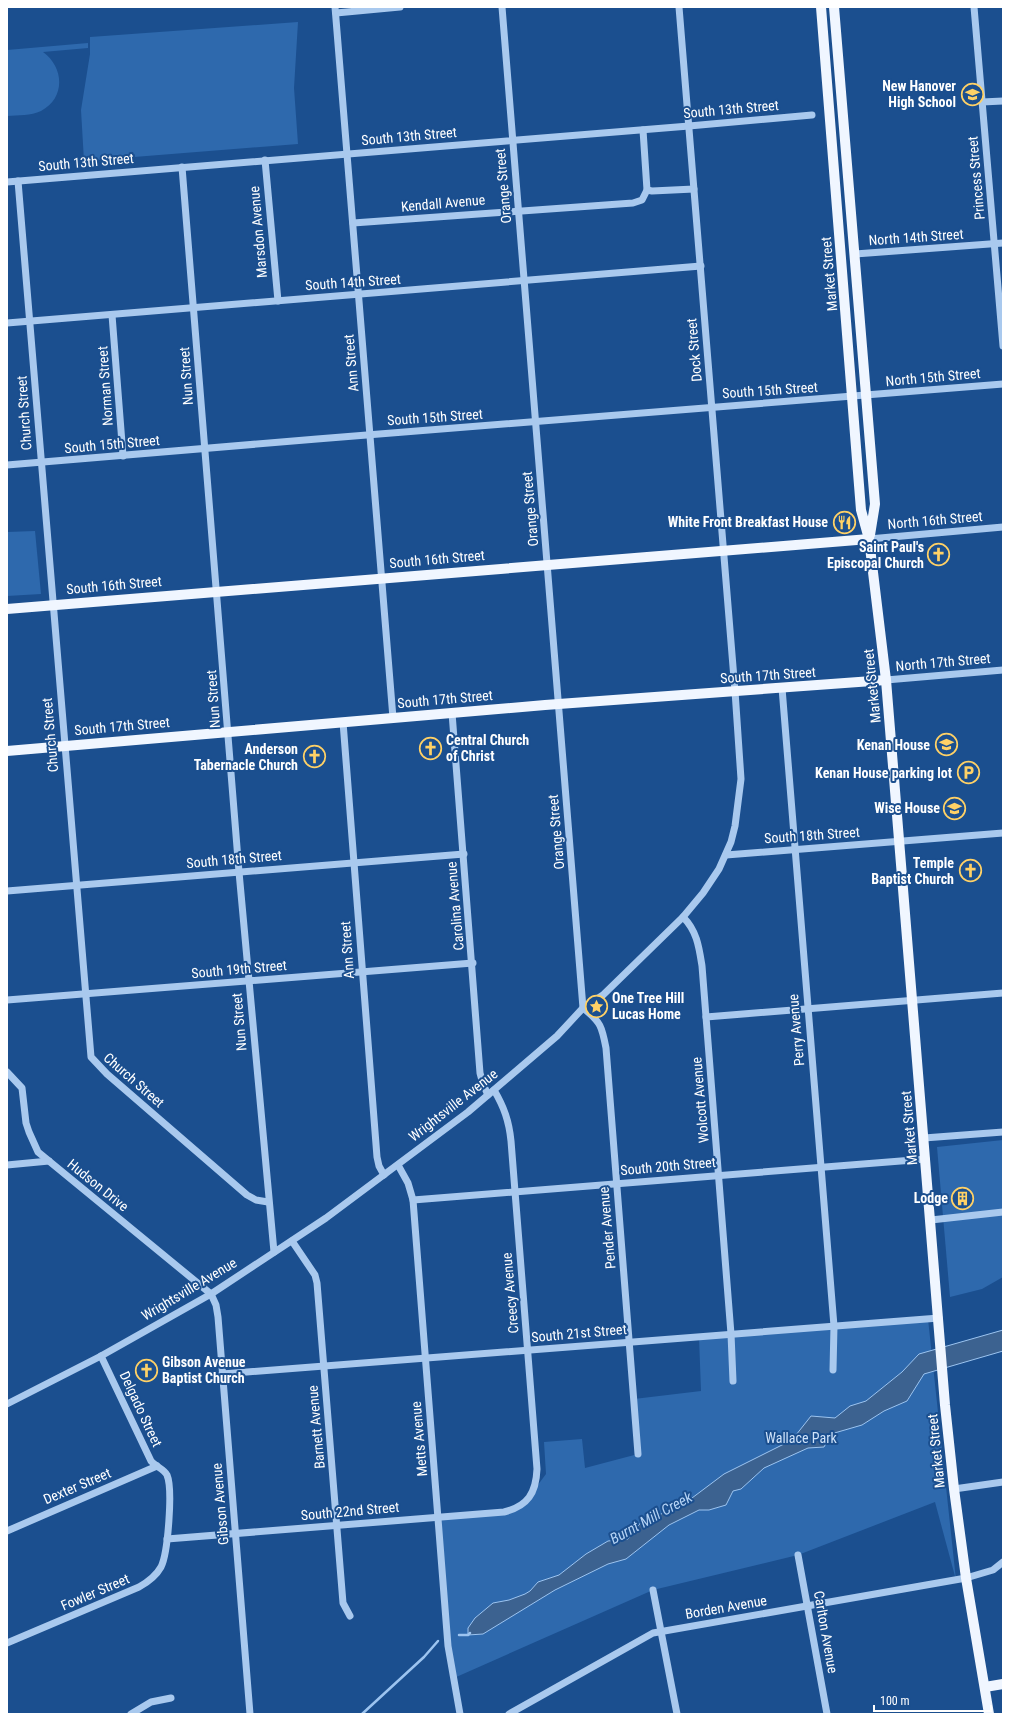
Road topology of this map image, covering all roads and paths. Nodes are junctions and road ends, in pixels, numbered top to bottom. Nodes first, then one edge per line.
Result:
1 (400, 7) edge
2 (502, 7) edge
3 (679, 7) edge
4 (821, 7) edge
5 (834, 7) edge
6 (974, 7) edge
7 (336, 10) edge
8 (1003, 101) edge
9 (982, 102) junction
10 (812, 114) dead end
11 (689, 126) junction
12 (643, 130) junction
13 (513, 140) junction
14 (347, 154) junction
15 (265, 160) junction
16 (182, 167) junction
17 (18, 181) junction
18 (7, 182) edge
19 (694, 189) junction
20 (647, 190) junction
21 (518, 210) junction
22 (353, 224) junction
23 (1003, 243) edge
24 (994, 244) junction
25 (855, 254) junction
26 (701, 266) junction
27 (524, 282) junction
28 (359, 295) junction
29 (278, 301) junction
30 (194, 308) junction
31 (112, 314) junction
32 (30, 322) junction
33 (7, 323) edge
34 (1003, 346) edge
35 (1003, 384) edge
36 (853, 396) junction
37 (866, 396) junction
38 (712, 407) junction
39 (536, 422) junction
40 (370, 435) junction
41 (204, 449) junction
42 (123, 456) junction
43 (41, 463) junction
44 (7, 465) edge
45 (1003, 528) edge
46 (869, 539) junction
47 (724, 550) junction
48 (547, 564) junction
49 (382, 578) junction
50 (217, 591) junction
51 (52, 604) junction
52 (7, 609) edge
53 (1003, 670) edge
54 (886, 680) junction
55 (782, 688) junction
56 (735, 692) junction
57 (558, 704) junction
58 (452, 713) junction
59 (393, 718) junction
60 (343, 722) junction
61 (228, 731) junction
62 (64, 745) junction
63 (7, 750) edge
64 (1003, 833) edge
65 (900, 842) junction
66 (795, 849) junction
67 (464, 854) junction
68 (726, 855) junction
69 (354, 863) junction
70 (239, 872) junction
71 (76, 886) junction
72 (7, 892) edge
73 (683, 917) junction
74 (473, 963) junction
75 (362, 972) junction
76 (249, 981) junction
77 (1003, 993) edge
78 (85, 994) junction
79 (7, 1000) edge
80 (913, 1001) junction
81 (583, 1008) junction
82 (807, 1008) junction
83 (706, 1017) junction
84 (7, 1072) edge
85 (494, 1090) junction
86 (488, 1095) junction
87 (1003, 1132) edge
88 (924, 1138) junction
89 (926, 1159) junction
90 (49, 1161) junction
91 (7, 1165) edge
92 (398, 1165) junction
93 (820, 1167) junction
94 (384, 1175) junction
95 (719, 1175) junction
96 (617, 1183) junction
97 (515, 1192) junction
98 (413, 1200) junction
99 (268, 1202) junction
100 (1003, 1212) edge
101 (931, 1220) junction
102 (292, 1241) junction
103 (274, 1252) junction
104 (211, 1294) junction
105 (938, 1318) junction
106 (834, 1326) junction
107 (731, 1334) junction
108 (629, 1342) junction
109 (528, 1350) junction
110 (101, 1356) junction
111 (426, 1358) junction
112 (324, 1366) junction
113 (834, 1370) dead end
114 (222, 1374) junction
115 (733, 1381) dead end
116 (7, 1404) edge
117 (638, 1454) dead end
118 (157, 1466) junction
119 (1003, 1482) edge
120 (954, 1489) junction
121 (530, 1497) joint
122 (438, 1518) junction
123 (337, 1526) junction
124 (7, 1531) edge
125 (235, 1534) junction
126 (167, 1539) junction
127 (798, 1555) dead end
128 (1003, 1562) edge
129 (966, 1578) junction
130 (653, 1590) dead end
131 (808, 1606) junction
132 (350, 1616) dead end
133 (662, 1631) junction
134 (7, 1643) edge
135 (1003, 1684) edge
136 (985, 1687) junction
137 (170, 1698) dead end
138 (131, 1714) edge
139 (250, 1714) edge
140 (460, 1714) edge
141 (509, 1714) edge
142 (677, 1714) edge
143 (828, 1714) edge
144 (989, 1714) edge

1 - 7 street
2 - 13 street, Orange Street
3 - 11 street, Dock Street
4 - 36 main road, Market Street
5 - 25 main road, Market Street
6 - 9 street, Princess Street
7 - 14 street, Ann Street
8 - 9 street
9 - 24 street, Princess Street
10 - 11 street, South 13th Street
11 - 12 street, South 13th Street
11 - 19 street, Dock Street
12 - 13 street, South 13th Street
12 - 20 street
13 - 14 street, South 13th Street
13 - 21 street, Orange Street
14 - 15 street, South 13th Street
14 - 22 street, Ann Street
15 - 16 street, South 13th Street
15 - 29 street, Marsdon Avenue
16 - 17 street, South 13th Street
16 - 30 street, Nun Street
17 - 18 street, South 13th Street
17 - 32 street, Church Street
19 - 20 street
19 - 26 street, Dock Street
20 - 21 street, Kendall Avenue
21 - 22 street, Kendall Avenue
21 - 27 street, Orange Street
22 - 28 street, Ann Street
23 - 24 street, North 14th Street
24 - 25 street, North 14th Street
24 - 34 street, Princess Street
25 - 37 main road, Market Street
26 - 27 street, South 14th Street
26 - 38 street, Dock Street
27 - 28 street, South 14th Street
27 - 39 street, Orange Street
28 - 29 street, South 14th Street
28 - 40 street, Ann Street
29 - 30 street, South 14th Street
30 - 31 street, South 14th Street
30 - 41 street, Nun Street
31 - 32 street, South 14th Street
31 - 42 street, Norman Street
32 - 33 street, South 14th Street
32 - 43 street, Church Street
35 - 37 street, North 15th Street
36 - 37 street, South 15th Street
36 - 38 street, South 15th Street
36 - 46 main road, Market Street
37 - 46 main road, Market Street
38 - 39 street, South 15th Street
38 - 47 street, Dock Street
39 - 40 street, South 15th Street
39 - 48 street, Orange Street
40 - 41 street, South 15th Street
40 - 49 street, Ann Street
41 - 42 street, South 15th Street
41 - 50 street, Nun Street
42 - 43 street, South 15th Street
43 - 44 street, South 15th Street
43 - 51 street, Church Street
45 - 46 street, North 16th Street
46 - 47 main road, South 16th Street
46 - 54 main road, Market Street
47 - 48 main road, South 16th Street
47 - 56 street, Dock Street
48 - 49 main road, South 16th Street
48 - 57 street, Orange Street
49 - 50 main road, South 16th Street
49 - 59 street, Ann Street
50 - 51 main road, South 16th Street
50 - 61 street, Nun Street
51 - 52 main road, South 16th Street
51 - 62 street, Church Street
53 - 54 street, North 17th Street
54 - 55 main road, South 17th Street
54 - 65 main road, Market Street
55 - 56 main road, South 17th Street
55 - 66 street, Perry Avenue
56 - 57 main road, South 17th Street
56 - 68 street, Wrightsville Avenue
57 - 58 main road, South 17th Street
57 - 81 street, Orange Street
58 - 59 main road, South 17th Street
58 - 67 street, Carolina Avenue
59 - 60 main road, South 17th Street
60 - 61 main road, South 17th Street
60 - 69 street, Ann Street
61 - 62 main road, South 17th Street
61 - 70 street, Nun Street
62 - 63 main road, South 17th Street
62 - 71 street, Church Street
64 - 65 street, South 18th Street
65 - 66 street, South 18th Street
65 - 80 main road, Market Street
66 - 68 street, South 18th Street
66 - 82 street, Perry Avenue
67 - 69 street, South 18th Street
67 - 74 street, Carolina Avenue
68 - 73 street, Wrightsville Avenue
69 - 70 street, South 18th Street
69 - 75 street, Ann Street
70 - 71 street, South 18th Street
70 - 76 street, Nun Street
71 - 72 street, South 18th Street
71 - 78 street, Church Street
73 - 81 street, Wrightsville Avenue
73 - 83 street, Wolcott Avenue
74 - 75 street, South 19th Street
74 - 86 street, Carolina Avenue
75 - 76 street, South 19th Street
75 - 94 street, Ann Street
76 - 78 street, South 19th Street
76 - 99 street, Nun Street
77 - 80 street
78 - 79 street, South 19th Street
78 - 99 street, Church Street
80 - 82 street
80 - 88 main road, Market Street
81 - 85 street, Wrightsville Avenue
81 - 96 street, Pender Avenue
82 - 83 street
82 - 93 street, Perry Avenue
83 - 95 street, Wolcott Avenue
84 - 90 street, Hudson Drive
85 - 86 street, Wrightsville Avenue
85 - 97 street, Creecy Avenue
86 - 92 street, Wrightsville Avenue
87 - 88 street
88 - 89 main road, Market Street
89 - 93 street, South 20th Street
89 - 101 main road, Market Street
90 - 91 street
90 - 104 street, Hudson Drive
92 - 94 street, Wrightsville Avenue
92 - 98 street, Metts Avenue
93 - 95 street, South 20th Street
93 - 106 street, Perry Avenue
94 - 102 street, Wrightsville Avenue
95 - 96 street, South 20th Street
95 - 107 street, Wolcott Avenue
96 - 97 street, South 20th Street
96 - 108 street, Pender Avenue
97 - 98 street, South 20th Street
97 - 109 street, Creecy Avenue
98 - 111 street, Metts Avenue
99 - 103 street, Nun Street
100 - 101 street
101 - 105 main road, Market Street
102 - 103 street, Wrightsville Avenue
102 - 112 street, Barnett Avenue
103 - 104 street, Wrightsville Avenue
104 - 110 street, Wrightsville Avenue
104 - 114 street, Gibson Avenue
105 - 106 street, South 21st Street
105 - 120 main road, Market Street
106 - 107 street, South 21st Street
106 - 113 street, Perry Avenue
107 - 108 street, South 21st Street
107 - 115 street, Wolcott Avenue
108 - 109 street, South 21st Street
108 - 117 street, Pender Avenue
109 - 111 street, South 21st Street
109 - 121 street, Creecy Avenue
110 - 116 street, Wrightsville Avenue
110 - 118 street, Delgado Street
111 - 112 street, South 21st Street
111 - 122 street, Metts Avenue
112 - 114 street, South 21st Street
112 - 123 street, Barnett Avenue
114 - 125 street, Gibson Avenue
118 - 124 street, Dexter Street
118 - 126 street, Delgado Street
119 - 120 street
120 - 129 main road, Market Street
121 - 122 street, South 22nd Street
122 - 123 street, South 22nd Street
122 - 140 street, Metts Avenue
123 - 125 street, South 22nd Street
123 - 132 street, Barnett Avenue
125 - 126 street, South 22nd Street
125 - 139 street, Gibson Avenue
126 - 134 street, Fowler Street
127 - 131 street, Carlton Avenue
128 - 129 street, Borden Avenue
129 - 131 street, Borden Avenue
129 - 136 main road, Market Street
130 - 133 street
131 - 133 street, Borden Avenue
131 - 143 street, Carlton Avenue
133 - 141 street, Borden Avenue
133 - 142 street
135 - 136 main road
136 - 144 main road, Market Street
137 - 138 street

